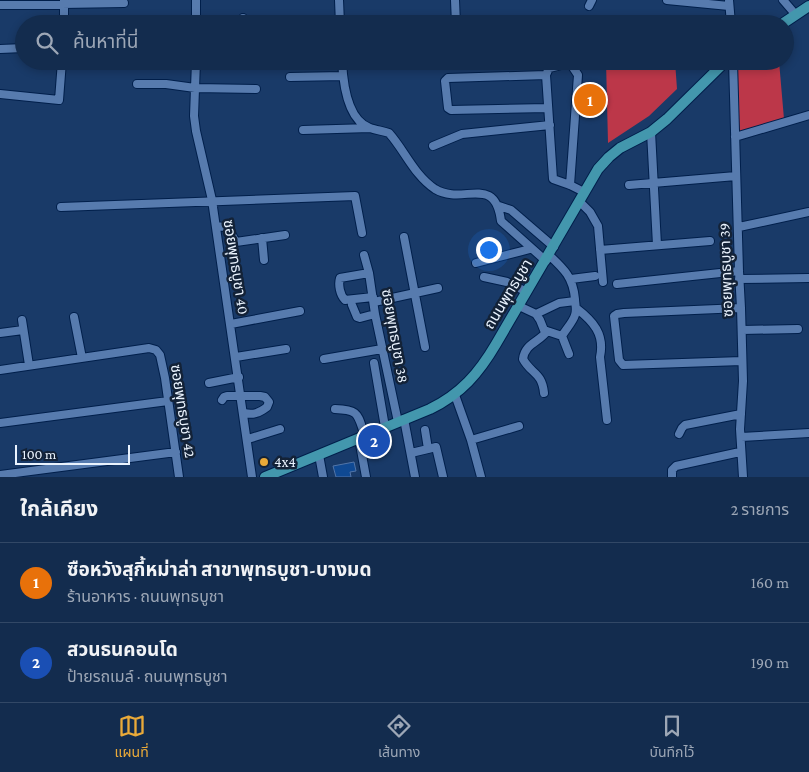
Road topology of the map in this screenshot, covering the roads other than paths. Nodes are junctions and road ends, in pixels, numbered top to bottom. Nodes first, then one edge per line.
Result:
1 (196, 0) edge
2 (339, 0) edge
3 (455, 0) edge
4 (667, 0) edge
5 (783, 0) edge
6 (64, 2) edge
7 (124, 2) dead end
8 (729, 3) edge
9 (0, 5) edge
10 (809, 6) edge
11 (64, 15) edge
12 (196, 15) edge
13 (340, 15) edge
14 (456, 15) edge
15 (796, 15) joint
16 (15, 48) edge
17 (0, 49) edge
18 (61, 70) edge
19 (196, 70) edge
20 (343, 70) edge
21 (548, 70) edge
22 (575, 70) edge
23 (717, 70) edge
24 (733, 70) edge
25 (546, 75) junction
26 (290, 76) dead end
27 (343, 76) junction
28 (137, 84) dead end
29 (196, 88) junction
30 (256, 89) dead end
31 (0, 94) edge
32 (548, 108) junction
33 (809, 115) edge
34 (550, 125) junction
35 (370, 128) junction
36 (303, 130) dead end
37 (651, 132) junction
38 (735, 137) junction
39 (433, 146) dead end
40 (736, 176) junction
41 (655, 183) junction
42 (570, 185) junction
43 (629, 185) dead end
44 (581, 196) junction
45 (212, 200) junction
46 (61, 206) dead end
47 (499, 206) junction
48 (809, 212) edge
49 (216, 226) junction
50 (738, 227) junction
51 (362, 233) dead end
52 (285, 235) dead end
53 (262, 238) junction
54 (404, 238) dead end
55 (710, 241) dead end
56 (657, 245) junction
57 (530, 249) junction
58 (600, 250) junction
59 (550, 254) junction
60 (364, 255) dead end
61 (264, 260) dead end
62 (476, 263) dead end
63 (369, 273) junction
64 (739, 275) junction
65 (595, 276) dead end
66 (484, 277) dead end
67 (809, 278) edge
68 (571, 279) junction
69 (604, 282) dead end
70 (617, 284) dead end
71 (438, 288) dead end
72 (527, 292) junction
73 (415, 294) junction
74 (374, 299) junction
75 (576, 304) junction
76 (352, 305) dead end
77 (519, 306) junction
78 (741, 308) junction
79 (300, 311) dead end
80 (375, 314) junction
81 (536, 314) junction
82 (74, 317) dead end
83 (22, 320) dead end
84 (231, 324) junction
85 (798, 329) dead end
86 (23, 330) junction
87 (742, 330) junction
88 (547, 331) junction
89 (0, 333) edge
90 (562, 336) junction
91 (425, 346) dead end
92 (286, 349) dead end
93 (382, 349) junction
94 (569, 354) dead end
95 (82, 358) junction
96 (236, 358) junction
97 (324, 359) dead end
98 (742, 361) junction
99 (374, 363) dead end
100 (29, 365) junction
101 (0, 370) edge
102 (239, 377) junction
103 (209, 383) dead end
104 (544, 393) dead end
105 (455, 394) junction
106 (241, 396) junction
107 (222, 400) dead end
108 (168, 401) junction
109 (335, 409) dead end
110 (244, 413) junction
111 (740, 414) junction
112 (607, 420) dead end
113 (401, 421) junction
114 (0, 423) edge
115 (519, 426) dead end
116 (385, 427) junction
117 (280, 429) dead end
118 (425, 430) dead end
119 (809, 433) edge
120 (679, 434) dead end
121 (362, 437) junction
122 (741, 437) junction
123 (248, 439) junction
124 (471, 440) junction
125 (428, 449) junction
126 (176, 452) junction
127 (740, 452) junction
128 (411, 453) junction
129 (319, 455) junction
130 (0, 475) edge
131 (270, 476) edge
132 (179, 477) edge
133 (252, 477) edge
134 (323, 477) edge
135 (366, 477) edge
136 (415, 477) edge
137 (442, 477) edge
138 (481, 477) edge
139 (672, 477) edge
140 (743, 477) edge

1 - 12 street
2 - 13 street
3 - 14 street
4 - 8 street
5 - 15 street
6 - 7 street
6 - 9 street
6 - 11 street
10 - 15 main road
16 - 17 street
18 - 31 street
19 - 29 street, ซอยพุทธบูชา 40
20 - 27 street
21 - 25 street
22 - 42 street
23 - 37 main road, ถนนพุทธบูชา
24 - 38 street, ซอยพุทธบูชา 39
25 - 32 street
25 - 32 street
26 - 27 street
27 - 35 street
28 - 29 street
29 - 30 street
29 - 45 street, ซอยพุทธบูชา 40
32 - 34 street
33 - 38 street
34 - 39 street
34 - 42 street
35 - 36 street
35 - 47 street
37 - 41 street
37 - 44 main road, ถนนพุทธบูชา
38 - 40 street, ซอยพุทธบูชา 39
40 - 41 street
40 - 50 street, ซอยพุทธบูชา 39
41 - 43 street
41 - 56 street
42 - 44 street
44 - 58 street
44 - 59 main road, ถนนพุทธบูชา
45 - 46 street
45 - 49 street, ซอยพุทธบูชา 40
45 - 51 street
47 - 57 street
47 - 59 street
48 - 50 street
49 - 53 street
49 - 84 street, ซอยพุทธบูชา 40
50 - 64 street, ซอยพุทธบูชา 39
52 - 53 street
53 - 61 street
54 - 73 street
55 - 56 street
56 - 58 street
57 - 59 street
57 - 62 street
58 - 69 street
59 - 68 street
59 - 72 main road, ถนนพุทธบูชา
60 - 63 street, ซอยพุทธบูชา 38
63 - 74 street, ซอยพุทธบูชา 38
63 - 74 street
64 - 67 street
64 - 70 street
64 - 78 street, ซอยพุทธบูชา 39
65 - 68 street
66 - 72 street
68 - 75 street
71 - 73 street
72 - 77 main road, ถนนพุทธบูชา
73 - 74 street
73 - 91 street
74 - 80 street, ซอยพุทธบูชา 38
75 - 81 street
75 - 90 street
75 - 112 street
76 - 80 street
77 - 81 street
77 - 105 main road, ถนนพุทธบูชา
78 - 87 street, ซอยพุทธบูชา 39
78 - 98 street
79 - 84 street
80 - 93 street, ซอยพุทธบูชา 38
81 - 88 street
82 - 95 street
83 - 86 street
84 - 96 street, ซอยพุทธบูชา 40
85 - 87 street
86 - 89 street
86 - 100 street
87 - 98 street, ซอยพุทธบูชา 39
88 - 90 street
88 - 104 street
90 - 94 street
92 - 96 street
93 - 97 street
93 - 113 street, ซอยพุทธบูชา 38
95 - 100 street
95 - 108 street, ซอยพุทธบูชา 42
96 - 102 street, ซอยพุทธบูชา 40
98 - 111 street, ซอยพุทธบูชา 39
99 - 116 street
100 - 101 street
102 - 103 street
102 - 106 street, ซอยพุทธบูชา 40
105 - 113 main road, ถนนพุทธบูชา
105 - 124 street
106 - 107 street
106 - 110 street, ซอยพุทธบูชา 40
106 - 110 street
108 - 114 street
108 - 126 street, ซอยพุทธบูชา 42
109 - 121 street
110 - 123 street, ซอยพุทธบูชา 40
111 - 120 street
111 - 122 street, ซอยพุทธบูชา 39
113 - 116 main road, ถนนพุทธบูชา
113 - 128 street, ซอยพุทธบูชา 38
115 - 124 street
116 - 121 main road, ถนนพุทธบูชา
117 - 123 street
118 - 125 street
119 - 122 street
121 - 129 main road, ถนนพุทธบูชา
121 - 135 street
122 - 127 street, ซอยพุทธบูชา 39
123 - 133 street, ซอยพุทธบูชา 40
124 - 138 street
125 - 128 street
125 - 137 street
126 - 130 street
126 - 132 street, ซอยพุทธบูชา 42
127 - 139 street
127 - 140 street, ซอยพุทธบูชา 39
128 - 136 street, ซอยพุทธบูชา 38
129 - 131 main road, ถนนพุทธบูชา
129 - 134 street

